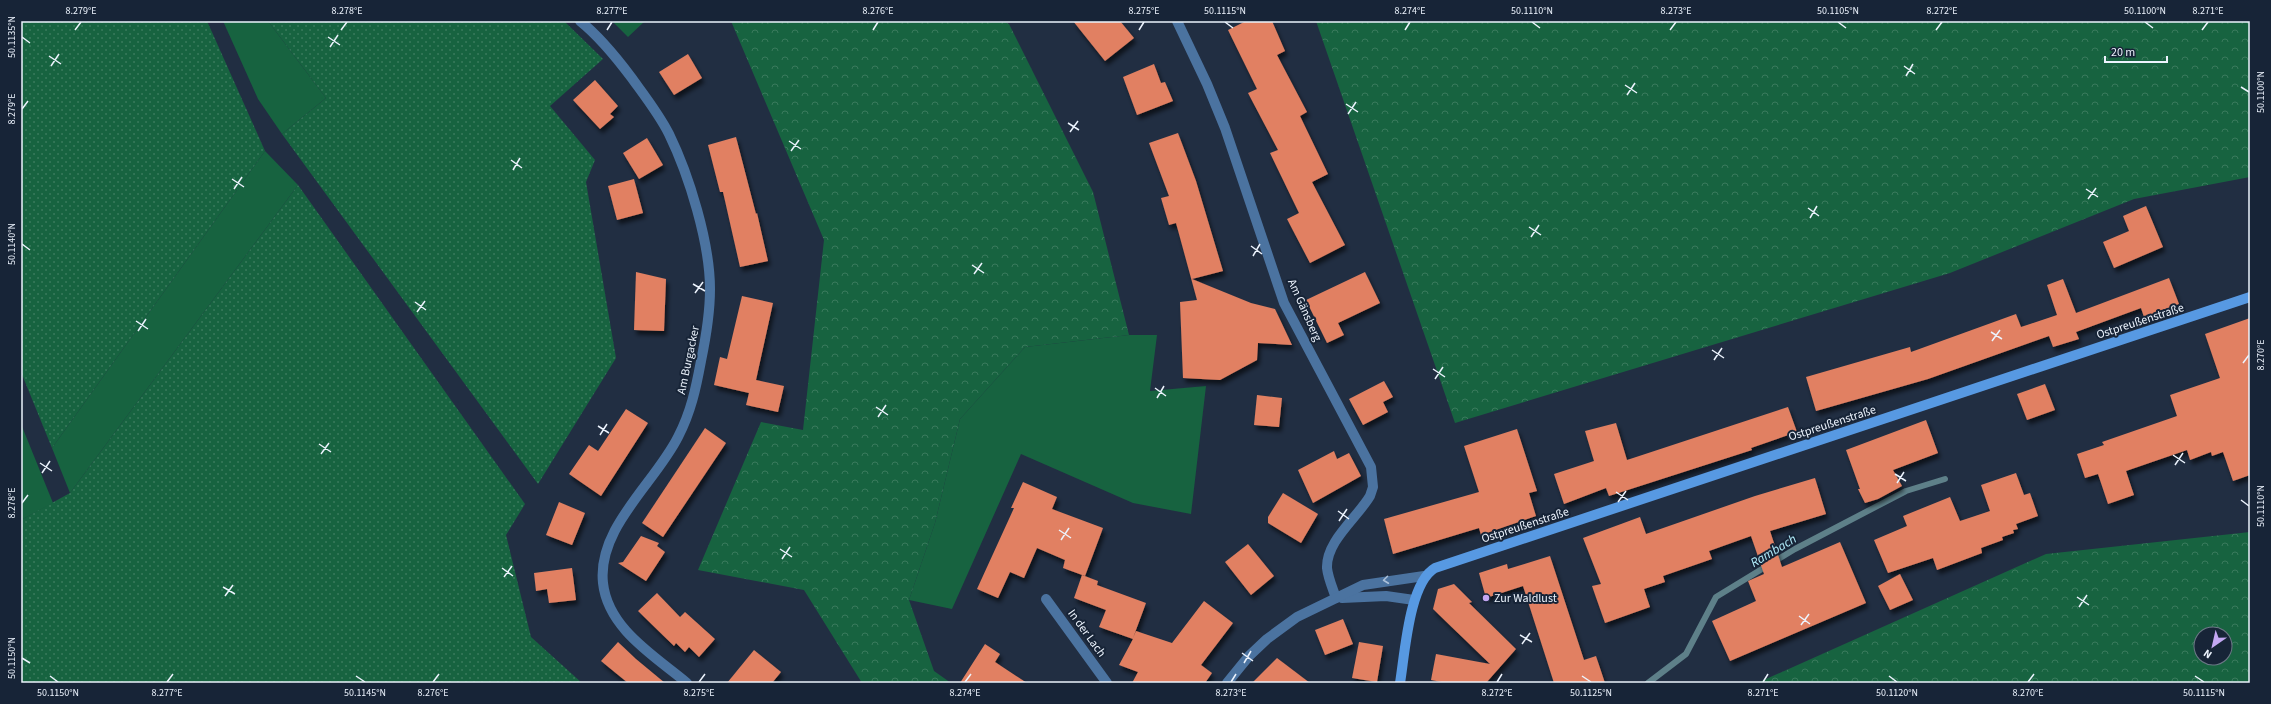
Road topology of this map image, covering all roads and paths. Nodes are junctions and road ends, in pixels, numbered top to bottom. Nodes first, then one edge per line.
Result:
1 (580, 21) edge
2 (1177, 21) edge
3 (2250, 297) edge
4 (1424, 576) junction
5 (1336, 598) junction
6 (1046, 599) dead end
7 (1414, 600) junction
8 (687, 683) edge
9 (1107, 683) edge
10 (1227, 683) edge
11 (1400, 683) edge

1 - 8 street, Am Burgacker
2 - 5 street, Am Gänsberg
3 - 4 main road, Ostpreußenstraße
4 -> 5 street, Ostpreußenstraße
4 - 7 main road
5 - 7 street, Ostpreußenstraße
5 - 10 street, Ostpreußenstraße
6 - 9 street, In der Lach
7 - 11 main road

